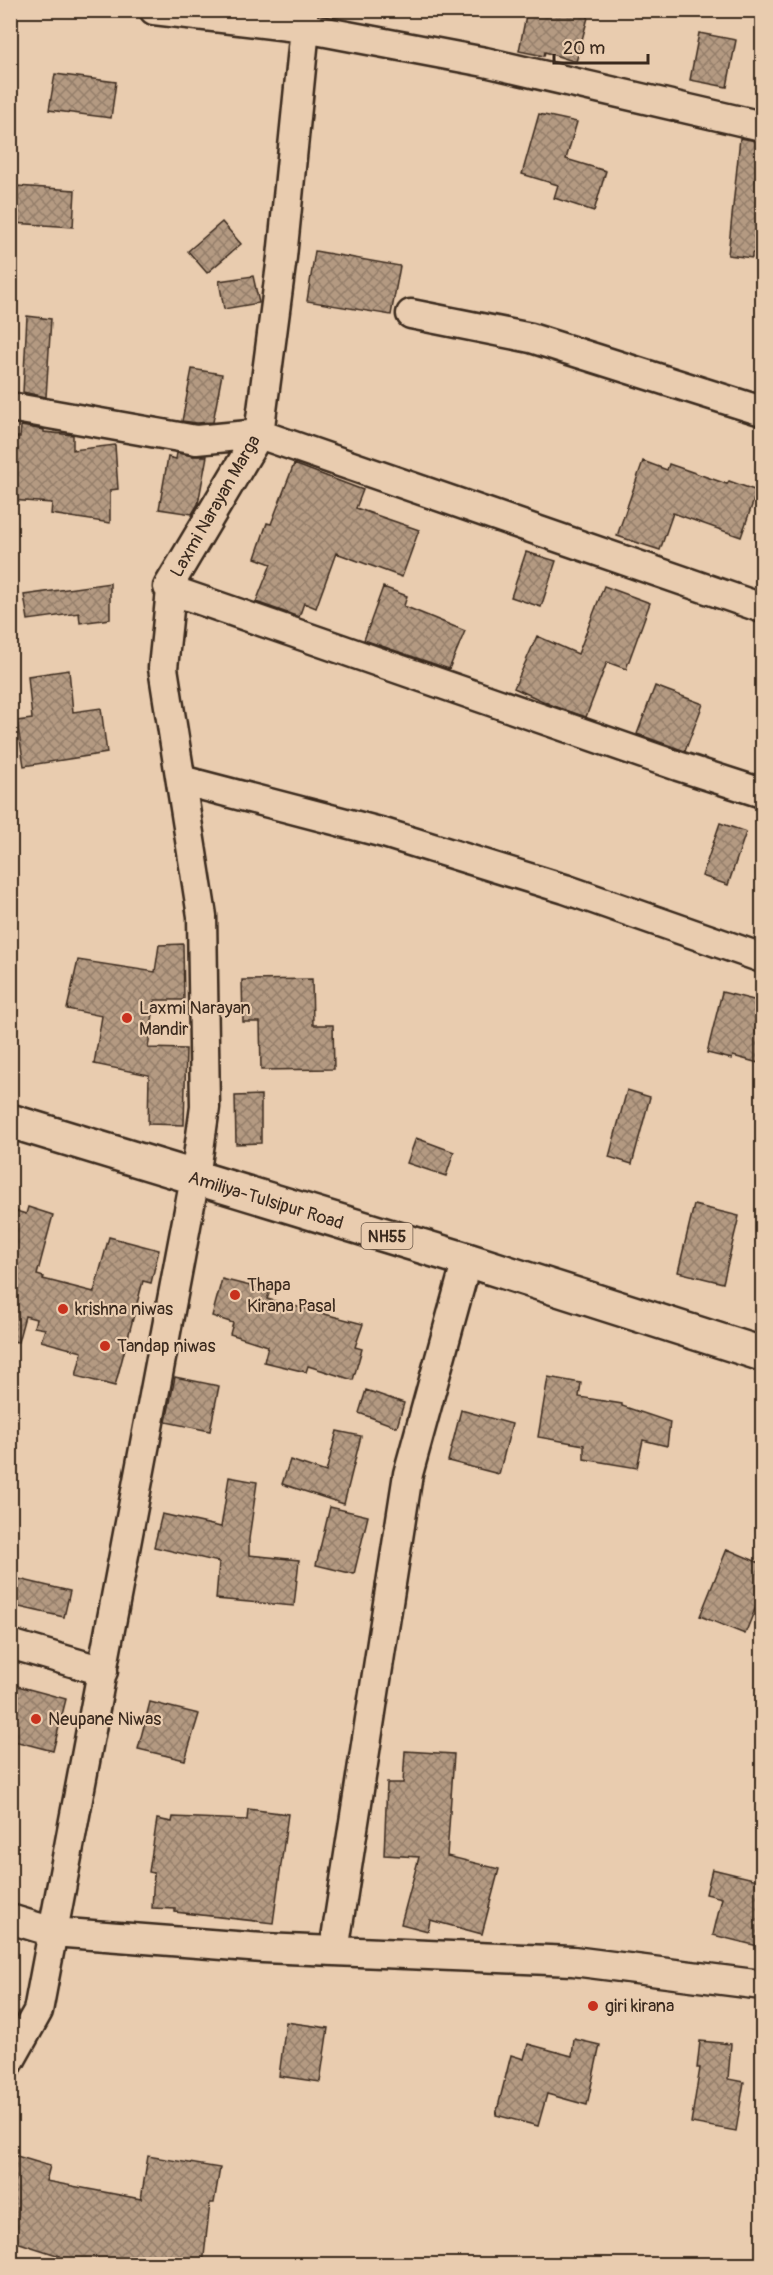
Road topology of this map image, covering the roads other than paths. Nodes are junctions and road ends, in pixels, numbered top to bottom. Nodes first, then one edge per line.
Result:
1 (154, 10) edge
2 (303, 19) edge
3 (762, 126) edge
4 (411, 314) dead end
5 (10, 407) edge
6 (762, 411) edge
7 (259, 434) junction
8 (171, 590) junction
9 (762, 608) edge
10 (181, 780) junction
11 (762, 793) edge
12 (762, 958) edge
13 (10, 1121) edge
14 (195, 1178) junction
15 (467, 1260) junction
16 (762, 1353) edge
17 (10, 1644) edge
18 (103, 1671) junction
19 (10, 1918) edge
20 (53, 1932) junction
21 (334, 1951) junction
22 (762, 1985) edge
23 (10, 2061) edge

1 - 2 street
2 - 3 street
2 - 7 street, Laxmi Narayan Marga
4 - 6 street
5 - 7 street
7 - 8 street, Laxmi Narayan Marga
7 - 9 street
8 - 10 street, Laxmi Narayan Marga
8 - 11 street
10 - 12 street
10 - 14 street, Laxmi Narayan Marga
13 - 14 main road, Amiliya-Tulsipur Road / NH55
14 - 15 main road, Amiliya-Tulsipur Road / NH55
14 - 18 street, Laxmi Narayan Marga
15 - 16 main road, Amiliya-Tulsipur Road / NH55
15 - 21 street
17 - 18 street
18 - 20 street, Laxmi Narayan Marga
19 - 20 street
20 - 21 street
20 - 23 street, Laxmi Narayan Marga
21 - 22 street

